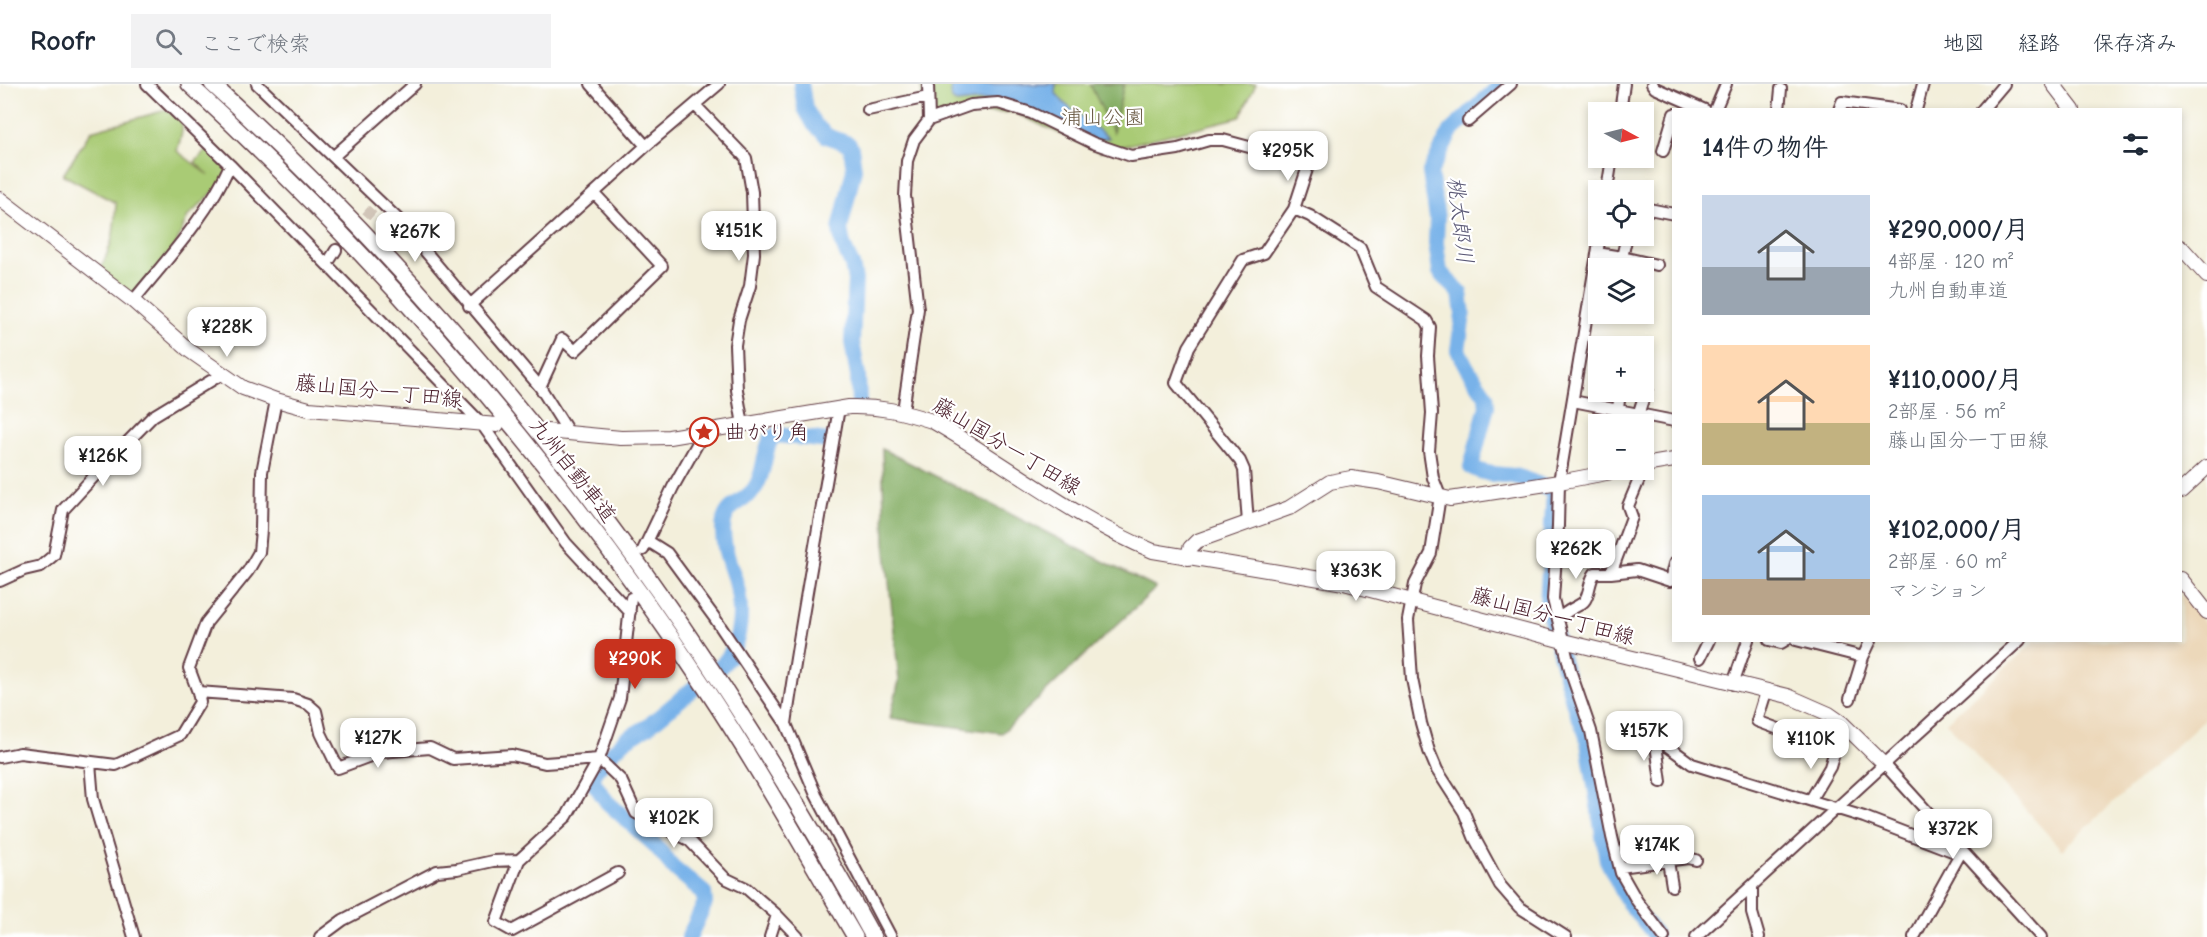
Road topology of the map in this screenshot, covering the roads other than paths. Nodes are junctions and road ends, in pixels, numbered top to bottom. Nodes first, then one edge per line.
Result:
1 (147, 84) edge
2 (189, 84) edge
3 (212, 84) edge
4 (257, 84) edge
5 (415, 84) edge
6 (591, 84) edge
7 (718, 84) edge
8 (928, 84) edge
9 (1511, 84) edge
10 (1624, 84) edge
11 (1652, 84) edge
12 (1726, 84) edge
13 (1923, 84) edge
14 (2004, 84) edge
15 (2053, 84) edge
16 (1781, 89) dead end
17 (928, 97) junction
18 (1621, 102) edge
19 (1678, 104) edge
20 (695, 105) junction
21 (1697, 108) edge
22 (1716, 108) edge
23 (1779, 108) edge
24 (1840, 108) edge
25 (1886, 108) edge
26 (1917, 108) edge
27 (1984, 108) edge
28 (2071, 108) edge
29 (868, 110) dead end
30 (929, 120) junction
31 (1468, 121) dead end
32 (1672, 121) edge
33 (646, 146) junction
34 (1663, 152) dead end
35 (334, 156) junction
36 (230, 165) junction
37 (595, 194) junction
38 (1, 202) edge
39 (1294, 209) junction
40 (1654, 210) edge
41 (1672, 214) edge
42 (1598, 246) edge
43 (1625, 246) edge
44 (2182, 249) edge
45 (336, 250) tunnel mouth
46 (1597, 253) junction
47 (1622, 257) junction
48 (327, 264) junction
49 (1657, 264) dead end
50 (2207, 276) edge
51 (133, 301) junction
52 (469, 306) junction
53 (222, 374) junction
54 (540, 387) junction
55 (276, 400) junction
56 (1573, 401) junction
57 (1619, 402) edge
58 (839, 408) junction
59 (1618, 409) junction
60 (903, 411) junction
61 (1633, 414) edge
62 (1654, 418) edge
63 (1672, 422) edge
64 (481, 423) junction
65 (496, 425) dead end
66 (743, 425) junction
67 (547, 431) dead end
68 (704, 432) junction
69 (568, 433) junction
70 (1672, 460) edge
71 (1654, 465) edge
72 (2207, 467) edge
73 (1588, 476) edge
74 (1639, 480) edge
75 (1558, 482) junction
76 (2182, 490) edge
77 (1440, 496) junction
78 (1248, 523) junction
79 (1188, 558) junction
80 (1672, 572) edge
81 (1611, 573) junction
82 (2182, 580) edge
83 (0, 581) edge
84 (631, 598) dead end
85 (1410, 600) junction
86 (630, 612) junction
87 (2207, 612) edge
88 (1558, 620) junction
89 (1563, 641) junction
90 (1708, 642) edge
91 (1747, 642) edge
92 (1804, 642) edge
93 (1870, 642) edge
94 (2018, 642) edge
95 (1863, 657) junction
96 (1700, 658) dead end
97 (1733, 684) junction
98 (198, 692) junction
99 (1766, 692) junction
100 (1850, 699) dead end
101 (786, 724) junction
102 (1643, 726) dead end
103 (1655, 737) junction
104 (0, 757) edge
105 (598, 759) junction
106 (90, 762) junction
107 (1885, 765) junction
108 (1661, 782) dead end
109 (1811, 799) junction
110 (1837, 808) junction
111 (1962, 853) junction
112 (519, 860) junction
113 (1696, 860) dead end
114 (1668, 861) junction
115 (1620, 867) junction
116 (618, 873) dead end
117 (1672, 886) dead end
118 (1752, 886) junction
119 (777, 915) junction
120 (1661, 936) edge
121 (134, 937) edge
122 (320, 937) edge
123 (770, 937) edge
124 (798, 937) edge
125 (855, 937) edge
126 (873, 937) edge
127 (891, 937) edge
128 (1566, 937) edge
129 (1696, 937) edge
130 (1759, 937) edge
131 (1914, 937) edge
132 (2041, 937) edge

1 - 36 street
2 - 125 highway, 九州自動車道
3 - 126 highway, 九州自動車道
4 - 35 street
5 - 35 street
6 - 33 street
7 - 20 street
8 - 17 street
9 - 31 street
10 - 18 street
11 - 19 street
12 - 22 street
13 - 26 street
14 - 27 street
15 - 28 main road
16 - 23 street
17 - 29 street
17 - 30 street
19 - 21 street
20 - 33 street
20 - 66 street
24 - 25 street
30 - 39 street
30 - 60 street
32 - 34 street
33 - 37 street
35 - 52 street
36 - 48 street
36 - 51 street
37 - 52 street
37 - 54 street
38 - 51 main road, 藤山国分一丁田線
39 - 77 street
39 - 78 street
40 - 41 street
42 - 46 street
43 - 47 street
44 - 50 main road
45 - 48 street
46 - 47 street
46 - 56 street
47 - 49 street
48 - 64 street
51 - 53 main road, 藤山国分一丁田線
52 - 54 street
53 - 55 main road, 藤山国分一丁田線
53 - 83 street
54 - 69 street
55 - 64 main road, 藤山国分一丁田線
55 - 98 street
56 - 59 street
56 - 75 street
57 - 59 street
58 - 60 main road, 藤山国分一丁田線
58 - 66 main road, 藤山国分一丁田線
58 - 101 street
59 - 61 street
60 - 79 main road, 藤山国分一丁田線
62 - 63 street
64 - 65 main road, 藤山国分一丁田線
64 - 86 street
66 - 68 main road, 藤山国分一丁田線
67 - 69 main road, 藤山国分一丁田線
68 - 69 main road, 藤山国分一丁田線
68 - 101 street
70 - 71 main road
72 - 76 main road
73 - 75 main road
74 - 81 street
75 - 77 main road
75 - 88 street
77 - 78 main road
77 - 85 street
78 - 79 main road
79 - 85 main road, 藤山国分一丁田線
80 - 81 street
81 - 88 street
82 - 87 main road
84 - 86 street
85 - 89 main road, 藤山国分一丁田線
85 - 128 street
86 - 105 street
88 - 89 street
89 - 97 main road, 藤山国分一丁田線
89 - 115 street
90 - 96 street
91 - 97 street
92 - 95 street
93 - 95 street
94 - 107 street
95 - 100 street
97 - 99 main road, 藤山国分一丁田線
98 - 105 street
98 - 106 street
99 - 107 main road, 藤山国分一丁田線
99 - 109 street
101 - 127 street
102 - 103 street
103 - 108 street
103 - 109 street
104 - 106 street
105 - 112 street
105 - 119 street
106 - 121 street
107 - 110 street
107 - 111 street
109 - 110 street
110 - 111 street
110 - 118 street
111 - 131 street
111 - 132 street
112 - 116 street
112 - 122 street
113 - 114 street
114 - 115 street
114 - 117 street
115 - 120 street
118 - 129 street
118 - 130 street
119 - 123 street
119 - 124 street

